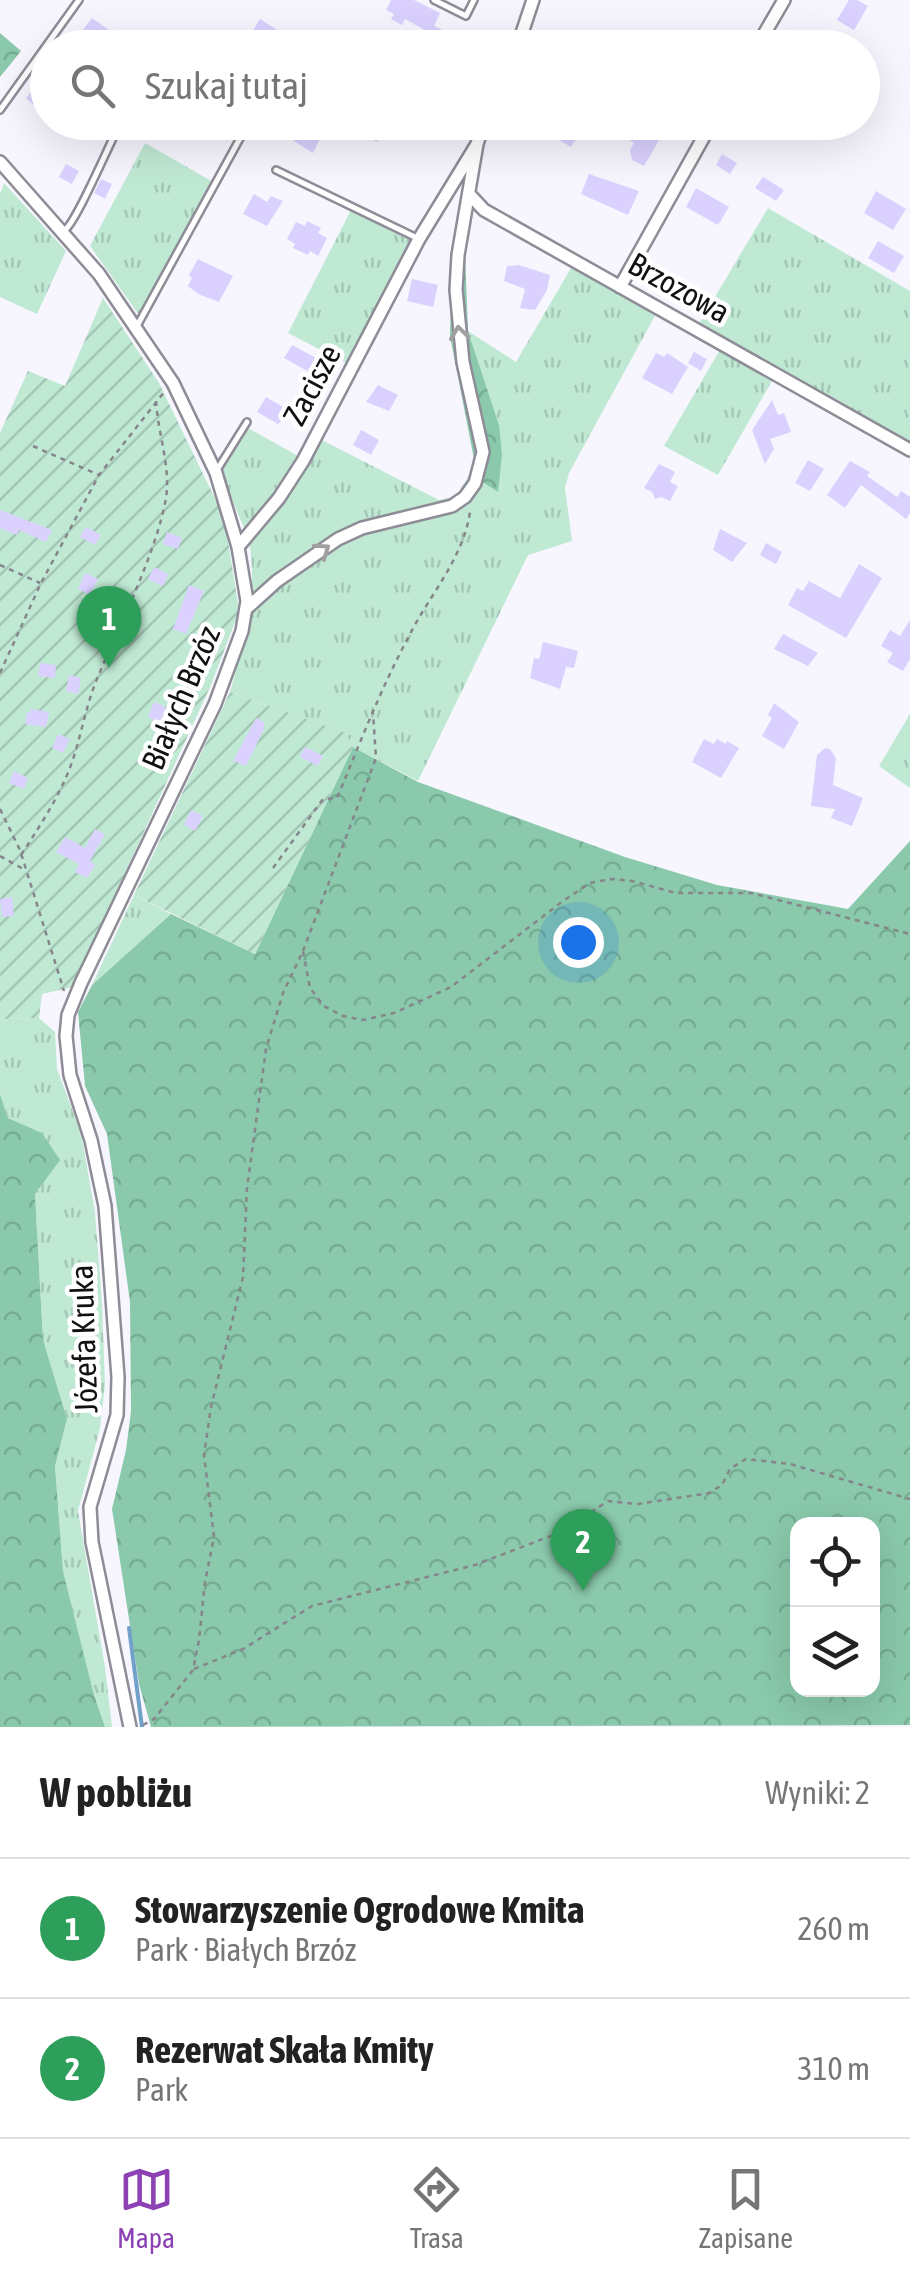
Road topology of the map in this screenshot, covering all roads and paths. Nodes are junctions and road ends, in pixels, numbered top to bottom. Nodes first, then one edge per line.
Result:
1 (80, 0) edge
2 (434, 0) edge
3 (474, 0) edge
4 (533, 0) edge
5 (784, 0) edge
6 (58, 30) edge
7 (522, 30) edge
8 (766, 30) edge
9 (30, 69) edge
10 (0, 110) edge
11 (112, 140) edge
12 (239, 140) edge
13 (478, 140) edge
14 (705, 140) edge
15 (477, 144) junction
16 (0, 162) edge
17 (276, 170) dead end
18 (470, 194) junction
19 (63, 232) junction
20 (419, 239) junction
21 (620, 287) junction
22 (137, 326) junction
23 (163, 392) dead end
24 (156, 399) junction
25 (247, 422) dead end
26 (32, 446) dead end
27 (910, 450) edge
28 (216, 473) junction
29 (99, 475) junction
30 (471, 490) junction
31 (238, 547) junction
32 (0, 565) edge
33 (41, 583) junction
34 (246, 609) junction
35 (0, 673) edge
36 (372, 712) junction
37 (0, 809) edge
38 (22, 855) junction
39 (0, 856) edge
40 (273, 868) dead end
41 (27, 871) junction
42 (910, 934) edge
43 (303, 951) junction
44 (64, 988) dead end
45 (70, 1008) joint
46 (910, 1499) edge
47 (193, 1670) junction
48 (130, 1727) edge
49 (140, 1727) edge

1 - 6 lane
2 - 3 lane
4 - 7 street
5 - 8 street
9 - 10 lane
11 - 19 lane
12 - 22 lane
13 - 15 street, Zacisze
14 - 21 street
15 - 18 street
15 - 20 street, Zacisze
16 - 19 street, Białych Brzóz
17 - 20 lane
18 - 21 street, Brzozowa
30 -> 18 street
19 - 22 street, Białych Brzóz
20 - 31 street, Zacisze
21 - 27 street, Brzozowa
22 - 28 street, Białych Brzóz
23 - 24 path
24 - 29 path
24 - 38 path
25 - 28 lane
26 - 29 path
28 - 31 street, Białych Brzóz
29 - 33 path
34 -> 30 street
30 - 36 path
31 - 34 street, Białych Brzóz
32 - 33 path
33 - 35 path
34 - 45 street, Białych Brzóz
36 - 40 path
36 - 43 path
37 - 38 path
38 - 41 path
39 - 41 path
41 - 44 path
42 - 43 path
43 - 47 path
45 - 48 street, Józefa Kruka
46 - 47 path
47 - 49 path

